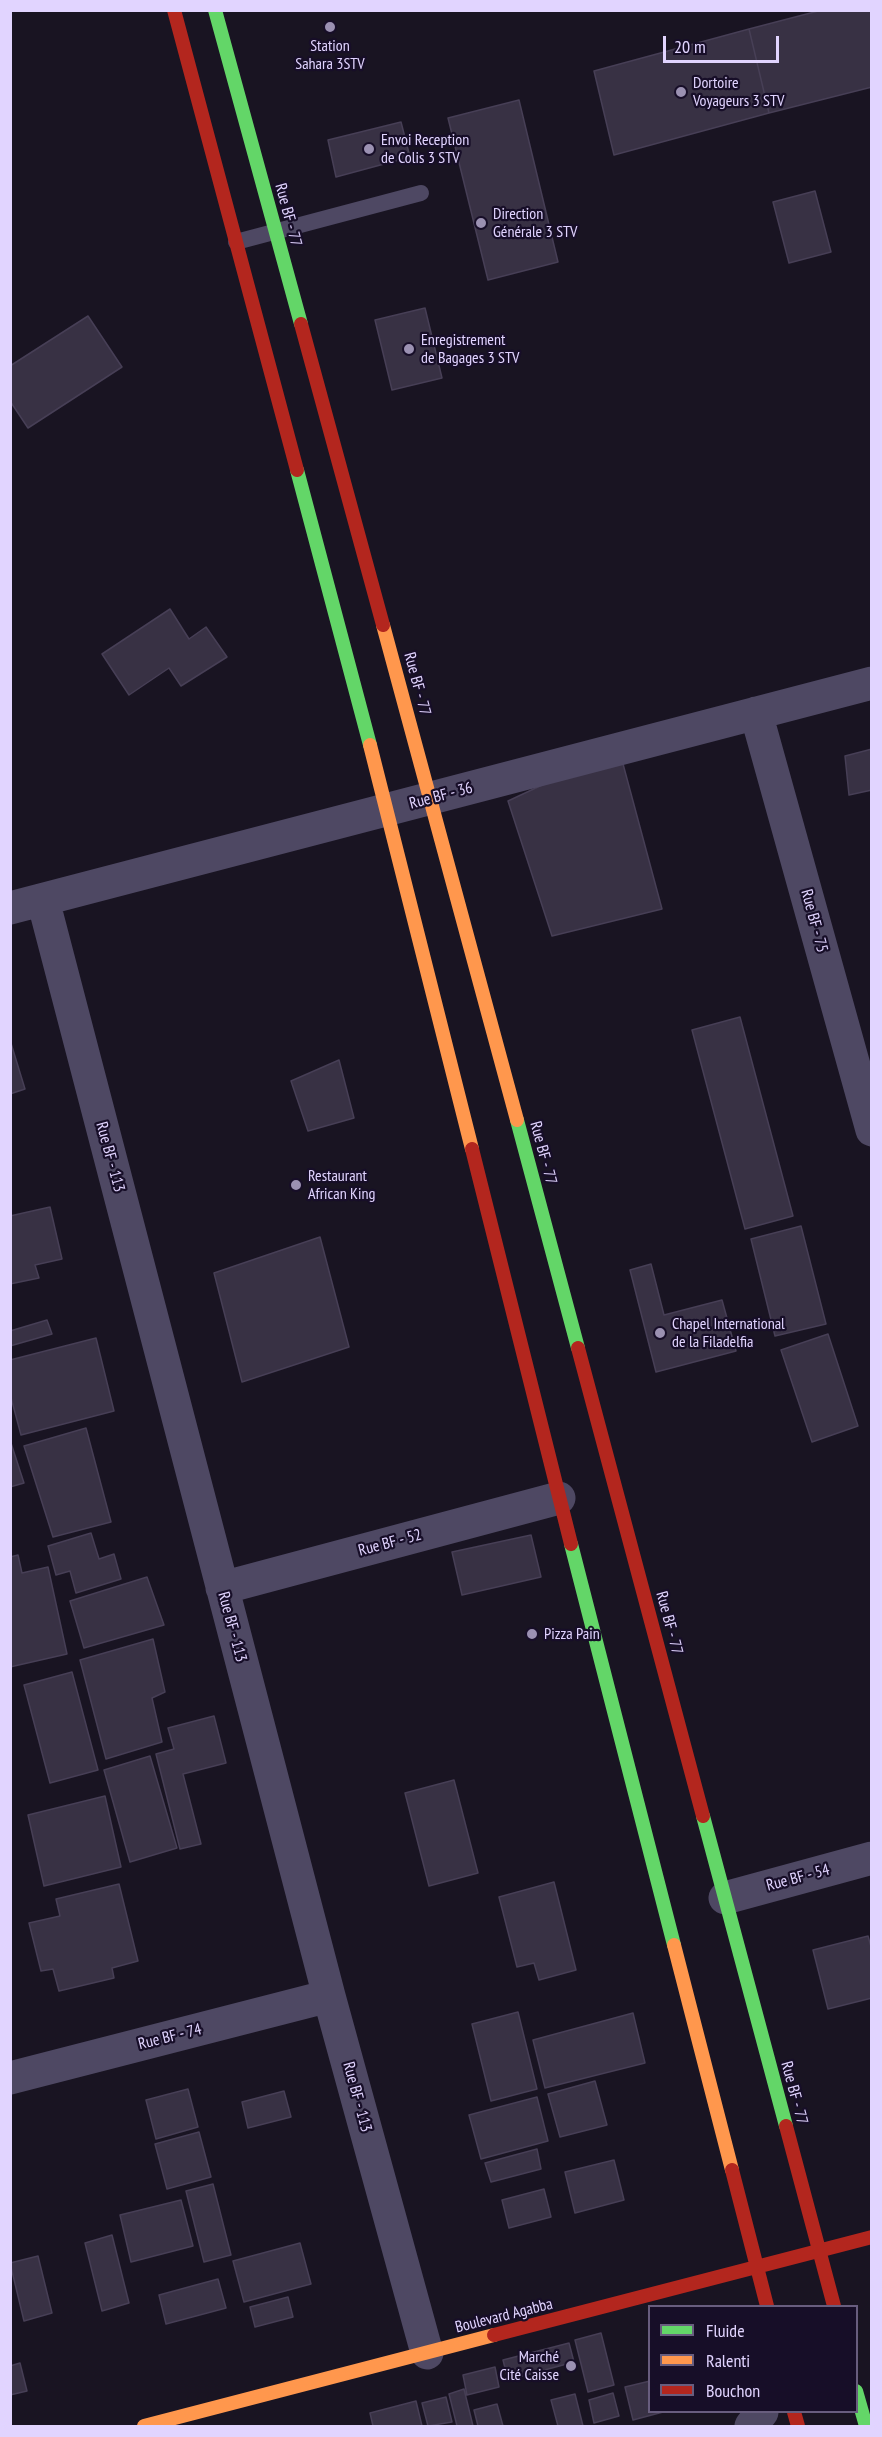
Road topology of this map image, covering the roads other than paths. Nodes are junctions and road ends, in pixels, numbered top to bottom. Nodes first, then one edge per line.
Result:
1 (174, 10) edge
2 (215, 10) edge
3 (421, 193) dead end
4 (276, 232) junction
5 (236, 242) junction
6 (872, 683) edge
7 (756, 713) junction
8 (431, 798) junction
9 (387, 810) junction
10 (43, 900) junction
11 (10, 909) edge
12 (861, 1053) edge
13 (872, 1130) edge
14 (559, 1498) junction
15 (222, 1588) junction
16 (872, 1858) edge
17 (725, 1898) junction
18 (329, 1996) junction
19 (10, 2078) edge
20 (872, 2237) edge
21 (819, 2251) junction
22 (758, 2268) junction
23 (767, 2305) edge
24 (833, 2305) edge
25 (428, 2353) junction
26 (858, 2398) edge
27 (761, 2413) edge
28 (144, 2427) edge
29 (751, 2427) edge
30 (866, 2427) edge

1 - 5 main road
2 - 4 main road, Rue BF - 77
3 - 4 lane
4 - 5 lane
4 - 8 main road, Rue BF - 77
5 - 9 main road
6 - 7 street, Rue BF - 36
7 - 8 street, Rue BF - 36
7 - 12 street, Rue BF - 75
8 - 9 street, Rue BF - 36
8 - 17 main road, Rue BF - 77
9 - 10 street, Rue BF - 36
9 - 14 main road
10 - 11 street, Rue BF - 36
10 - 15 street, Rue BF - 113
12 - 13 street, Rue BF - 75
14 - 15 street, Rue BF - 52
14 - 22 main road
15 - 18 street, Rue BF - 113
16 - 17 street, Rue BF - 54
17 - 21 main road, Rue BF - 77
18 - 19 street, Rue BF - 74
18 - 25 street, Rue BF - 113
20 - 21 main road, Boulevard Agabba
21 - 22 main road, Boulevard Agabba
21 - 24 main road, Rue BF - 77
22 - 23 main road
22 - 25 main road, Boulevard Agabba
25 - 28 main road, Boulevard Agabba
26 - 30 main road
27 - 29 street

